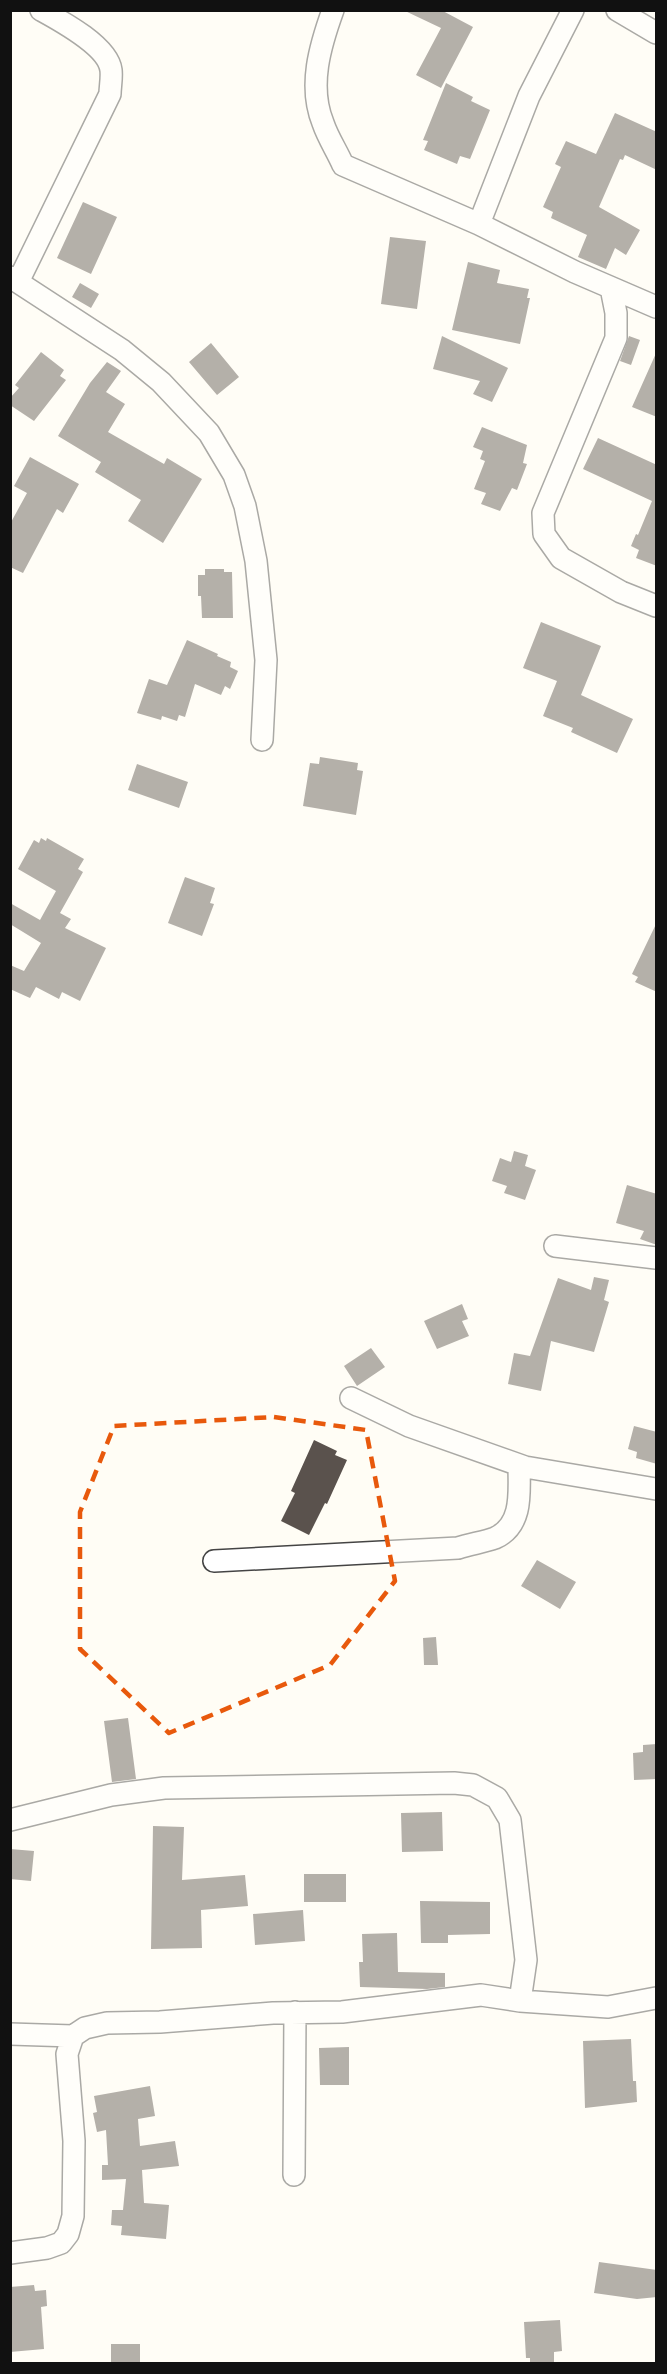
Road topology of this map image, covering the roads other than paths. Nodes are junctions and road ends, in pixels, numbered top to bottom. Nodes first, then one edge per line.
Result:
1 (41, 10) edge
2 (333, 10) edge
3 (573, 10) edge
4 (617, 10) edge
5 (657, 33) edge
6 (480, 224) junction
7 (14, 280) edge
8 (611, 288) junction
9 (657, 307) edge
10 (657, 606) edge
11 (262, 740) dead end
12 (555, 1246) dead end
13 (657, 1258) edge
14 (351, 1398) dead end
15 (519, 1465) junction
16 (657, 1489) edge
17 (214, 1561) dead end
18 (10, 1820) edge
19 (657, 1998) edge
20 (520, 2001) junction
21 (295, 2012) junction
22 (10, 2034) edge
23 (74, 2036) junction
24 (294, 2175) dead end
25 (10, 2253) edge

1 - 7 street
2 - 6 street
3 - 6 street
4 - 5 street
6 - 8 street
7 - 11 street
8 - 9 street
8 - 10 street
12 - 13 street
14 - 15 street
15 - 16 street
15 - 17 street
18 - 20 street
19 - 20 street
20 - 21 street
21 - 23 street
21 - 24 street
22 - 23 street
23 - 25 street

